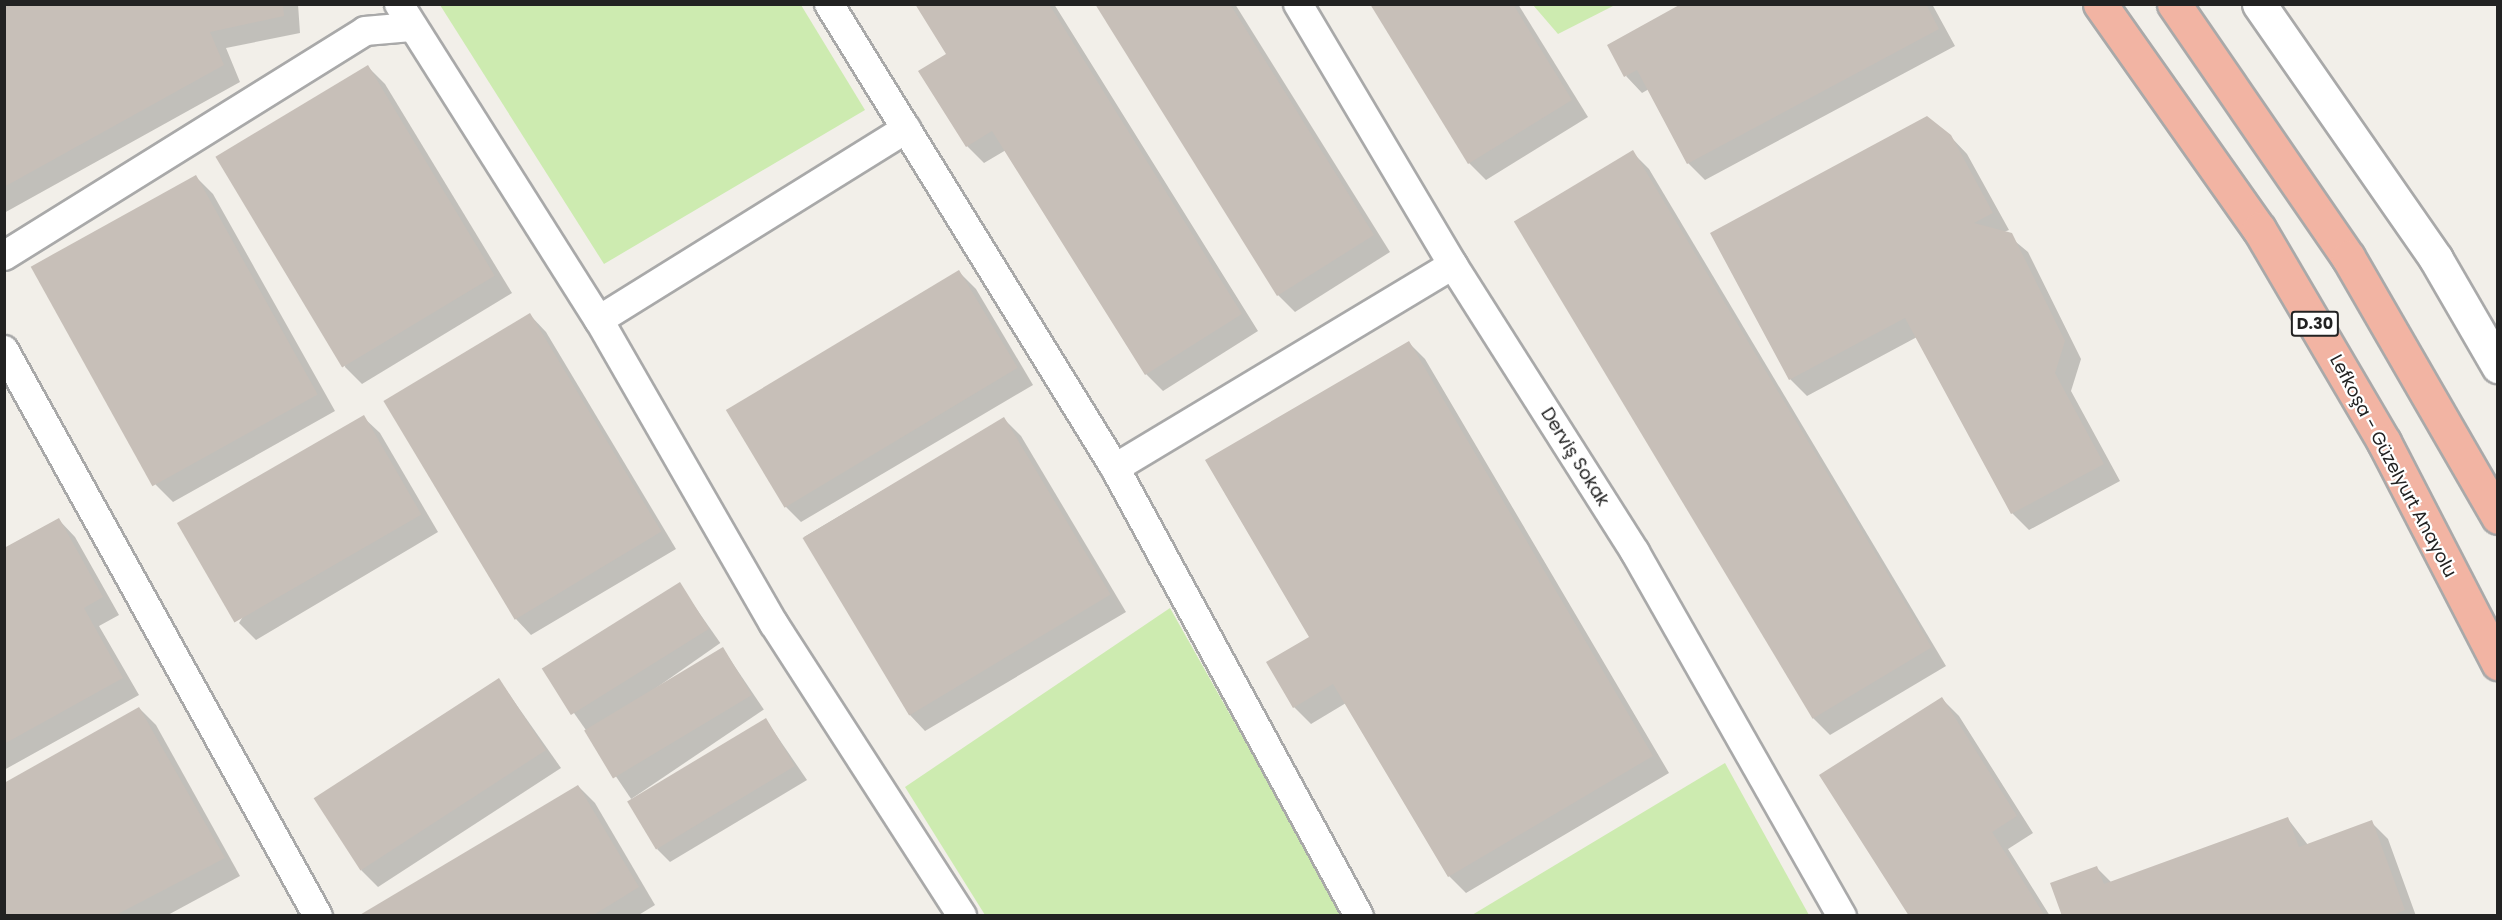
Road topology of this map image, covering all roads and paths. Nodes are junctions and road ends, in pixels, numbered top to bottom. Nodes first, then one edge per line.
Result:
1 (829, 4) edge
2 (1298, 4) edge
3 (2100, 4) edge
4 (2174, 4) edge
5 (2259, 4) edge
6 (405, 16) edge
7 (906, 129) junction
8 (4, 256) edge
9 (1453, 265) junction
10 (599, 321) junction
11 (4, 350) edge
12 (2498, 366) edge
13 (1115, 468) junction
14 (2498, 517) edge
15 (2498, 663) edge
16 (318, 915) edge
17 (962, 915) edge
18 (1359, 915) edge
19 (1842, 915) edge

1 - 7 street
2 - 9 street, Derviş Sokak
3 - 15 highway, Lefkoşa - Güzelyurt Anayolu / D.30
4 - 14 highway
5 - 12 street
6 - 8 street
6 - 10 street
7 - 10 street
7 - 13 street
9 - 13 street
9 - 19 street, Derviş Sokak
10 - 17 street
11 - 16 street
13 - 18 street

